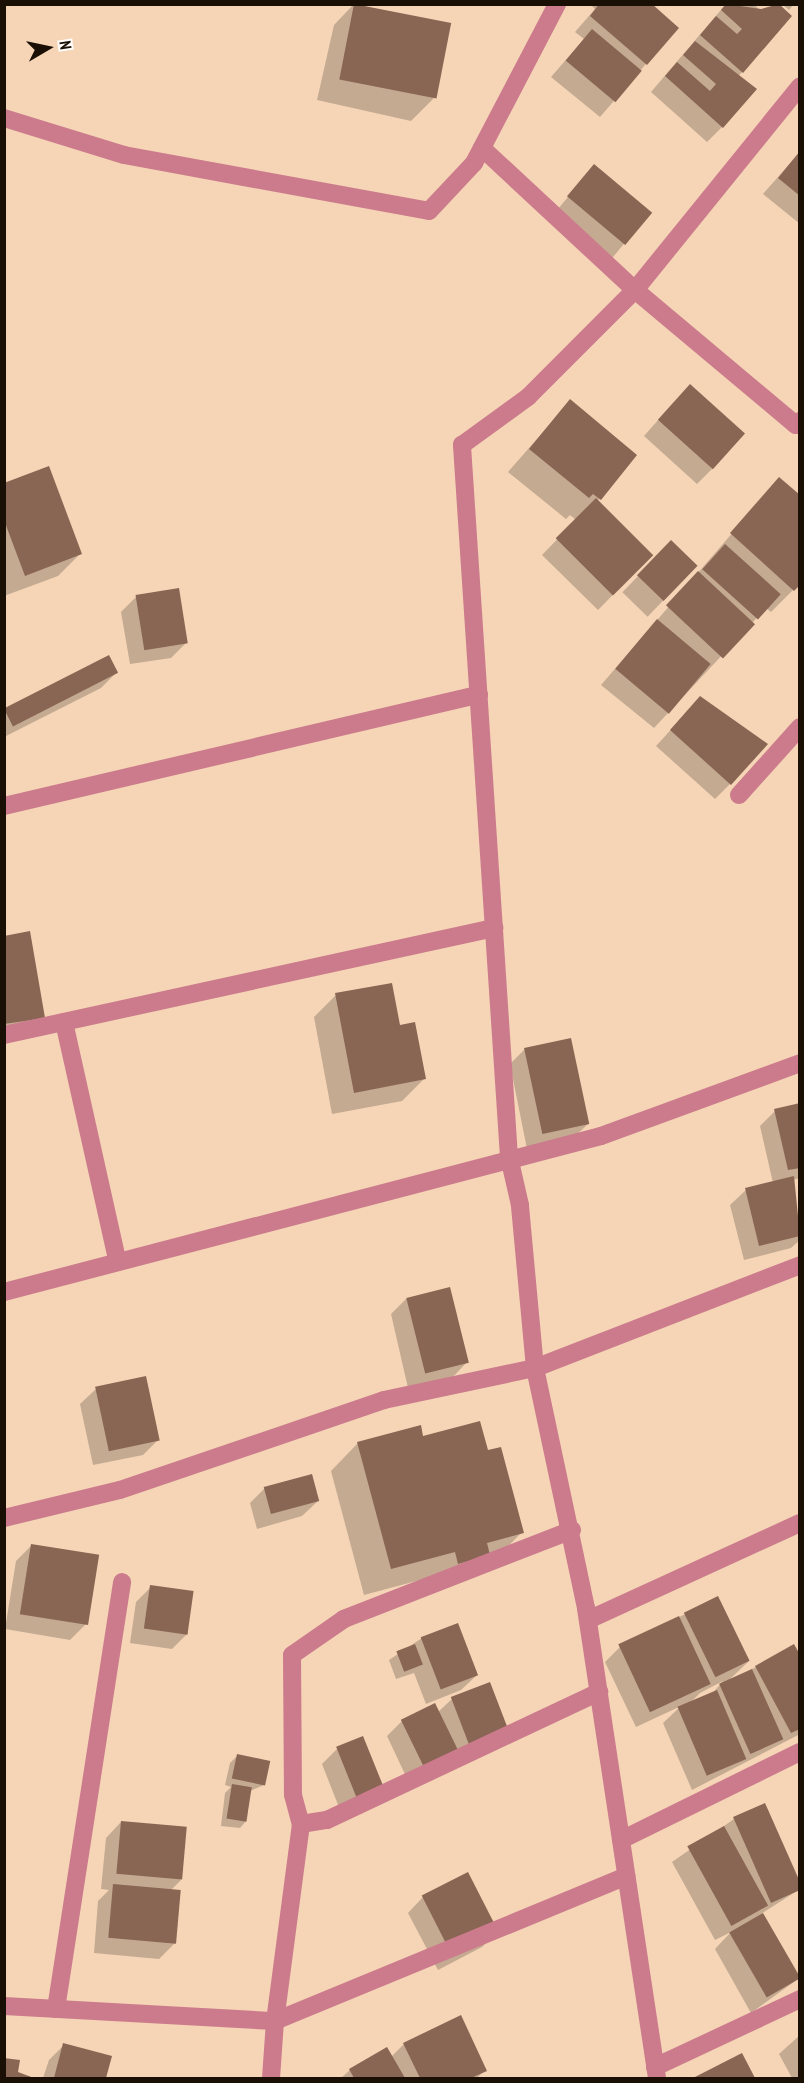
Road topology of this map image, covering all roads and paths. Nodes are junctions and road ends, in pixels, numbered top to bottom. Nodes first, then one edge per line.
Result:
1 (557, 4) edge
2 (800, 86) edge
3 (4, 118) edge
4 (482, 148) junction
5 (635, 290) junction
6 (800, 421) edge
7 (478, 695) junction
8 (800, 727) edge
9 (739, 795) dead end
10 (4, 806) edge
11 (494, 928) junction
12 (64, 1022) junction
13 (4, 1035) edge
14 (800, 1063) edge
15 (509, 1157) junction
16 (117, 1259) junction
17 (800, 1265) edge
18 (4, 1292) edge
19 (535, 1368) junction
20 (4, 1518) edge
21 (800, 1523) edge
22 (572, 1530) junction
23 (122, 1582) dead end
24 (588, 1620) junction
25 (599, 1692) junction
26 (800, 1752) edge
27 (301, 1824) junction
28 (621, 1840) junction
29 (626, 1876) junction
30 (800, 1999) edge
31 (4, 2006) edge
32 (56, 2009) junction
33 (275, 2021) junction
34 (656, 2073) edge
35 (272, 2079) edge

1 - 4 street
2 - 5 street
3 - 4 street
4 - 5 street
5 - 6 street
5 - 7 street
7 - 10 street
7 - 11 street
8 - 9 street
11 - 12 street
11 - 15 street
12 - 13 street
12 - 16 street
14 - 15 street
15 - 16 street
15 - 19 street
16 - 18 street
17 - 19 street
19 - 20 street
19 - 22 street
21 - 24 street
22 - 24 street
22 - 27 street
23 - 32 street
24 - 25 street
25 - 27 street
25 - 28 street
26 - 28 street
27 - 33 street
28 - 29 street
29 - 33 street
29 - 34 street
30 - 34 street
31 - 32 street
32 - 33 street
33 - 35 street

